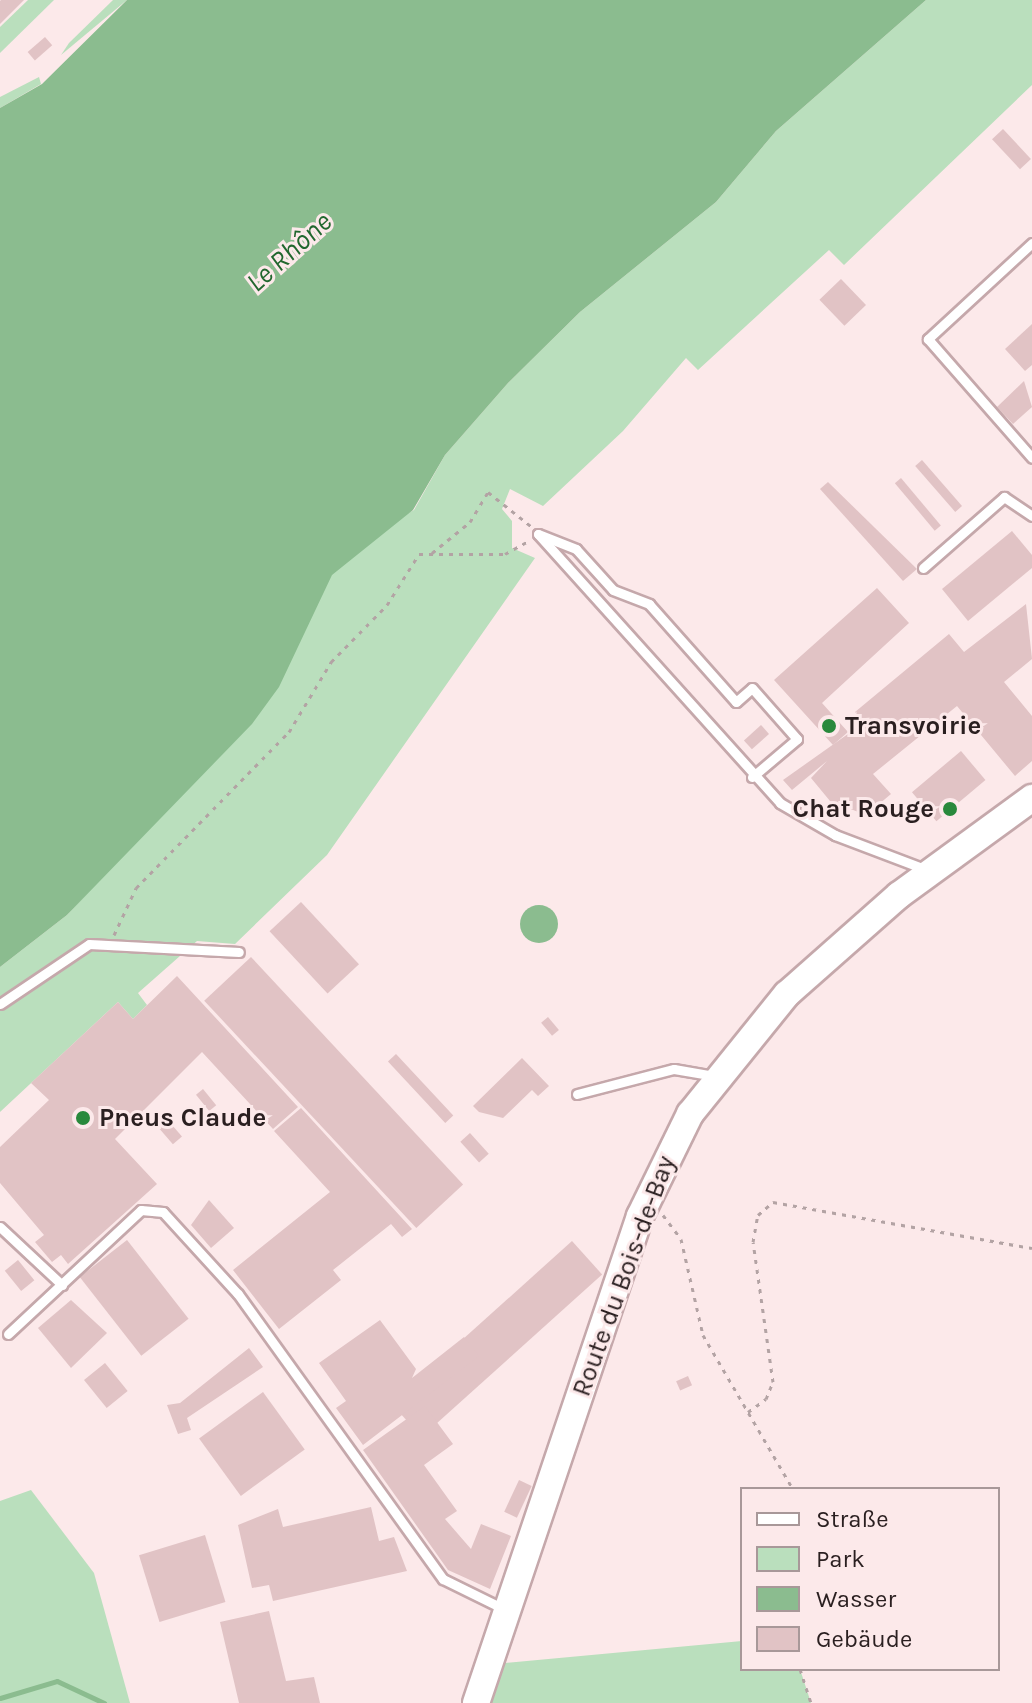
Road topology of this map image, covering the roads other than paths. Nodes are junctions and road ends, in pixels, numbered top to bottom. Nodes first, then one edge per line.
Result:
1 (1032, 243) edge
2 (1032, 458) edge
3 (1032, 516) edge
4 (923, 568) dead end
5 (752, 777) junction
6 (1032, 798) edge
7 (930, 871) junction
8 (239, 952) dead end
9 (0, 1004) edge
10 (715, 1076) junction
11 (577, 1094) dead end
12 (0, 1227) edge
13 (62, 1285) junction
14 (8, 1334) dead end
15 (507, 1610) junction
16 (476, 1703) edge

1 - 2 lane
3 - 4 lane
5 - 5 lane
5 - 7 lane
6 - 7 main road, Route du Bois-de-Bay
7 - 10 main road, Route du Bois-de-Bay
8 - 9 lane
10 - 11 lane
10 - 15 main road, Route du Bois-de-Bay
12 - 13 lane
13 - 14 lane
13 - 15 lane
15 - 16 main road, Route du Bois-de-Bay

